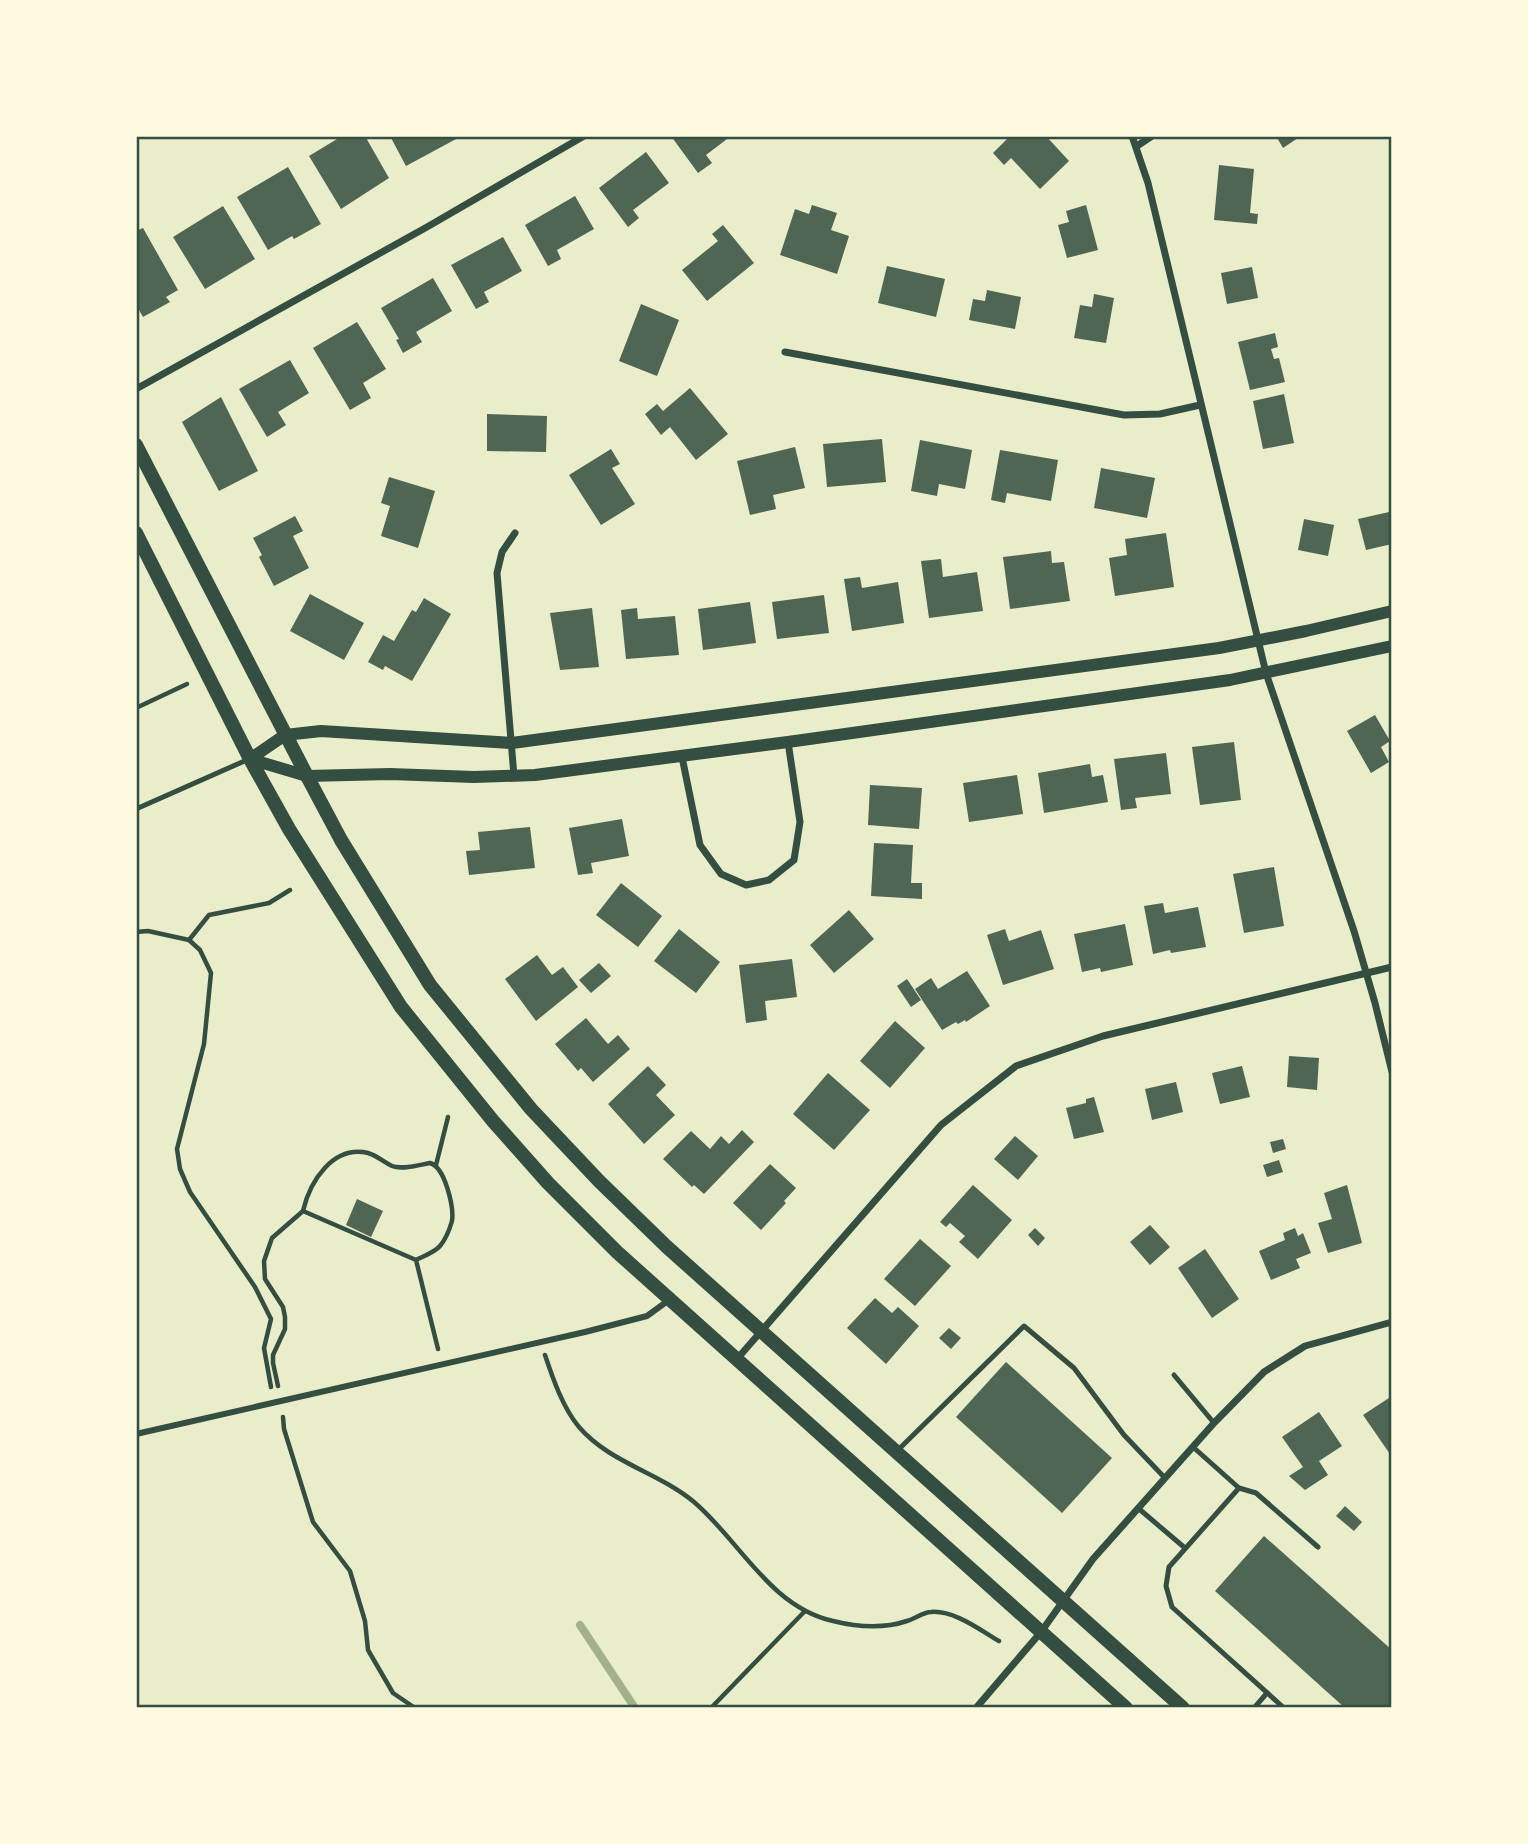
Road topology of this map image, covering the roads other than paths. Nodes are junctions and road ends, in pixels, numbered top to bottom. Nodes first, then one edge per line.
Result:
1 (584, 136) edge
2 (1132, 136) edge
3 (1152, 136) edge
4 (1137, 146) junction
5 (785, 352) dead end
6 (136, 390) edge
7 (1200, 405) junction
8 (136, 445) edge
9 (136, 533) edge
10 (515, 533) dead end
11 (1391, 611) edge
12 (1257, 642) junction
13 (1391, 646) edge
14 (1266, 673) junction
15 (285, 735) junction
16 (512, 743) junction
17 (788, 743) junction
18 (682, 757) junction
19 (250, 759) junction
20 (307, 776) junction
21 (514, 776) junction
22 (136, 809) edge
23 (1391, 967) edge
24 (1367, 972) junction
25 (1391, 1072) edge
26 (670, 1299) junction
27 (1391, 1322) edge
28 (761, 1332) junction
29 (737, 1360) junction
30 (1174, 1375) dead end
31 (1214, 1423) junction
32 (136, 1434) edge
33 (1193, 1447) junction
34 (896, 1452) junction
35 (1166, 1478) junction
36 (1239, 1488) junction
37 (1138, 1508) junction
38 (1318, 1547) dead end
39 (1185, 1548) junction
40 (1063, 1602) junction
41 (1041, 1632) junction
42 (1267, 1693) junction
43 (976, 1707) edge
44 (1126, 1707) edge
45 (1183, 1707) edge
46 (1254, 1707) edge
47 (1284, 1707) edge

1 - 6 street
2 - 4 street
3 - 4 street
4 - 7 street
5 - 7 street
7 - 12 street
8 - 15 main road
9 - 19 main road
10 - 16 street
11 - 12 street
12 - 14 street
12 - 16 street
13 - 14 street
14 - 17 street
14 - 24 street
15 - 16 street
15 - 19 street
15 - 20 main road
16 - 21 street
17 - 18 street
17 - 18 street
18 - 21 street
19 - 20 street
19 - 22 lane
19 - 26 main road
20 - 21 street
20 - 28 main road
23 - 24 street
24 - 25 street
24 - 28 street
26 - 29 main road
26 - 32 street
27 - 31 street
28 - 29 street
28 - 34 main road
29 - 41 main road
30 - 31 lane
31 - 33 street
33 - 35 street
33 - 36 lane
34 - 35 lane
34 - 40 main road
35 - 37 street
36 - 38 lane
36 - 39 lane
37 - 39 lane
37 - 40 street
39 - 42 lane
40 - 41 street
40 - 45 main road
41 - 43 street
41 - 44 main road
42 - 46 lane
42 - 47 lane

